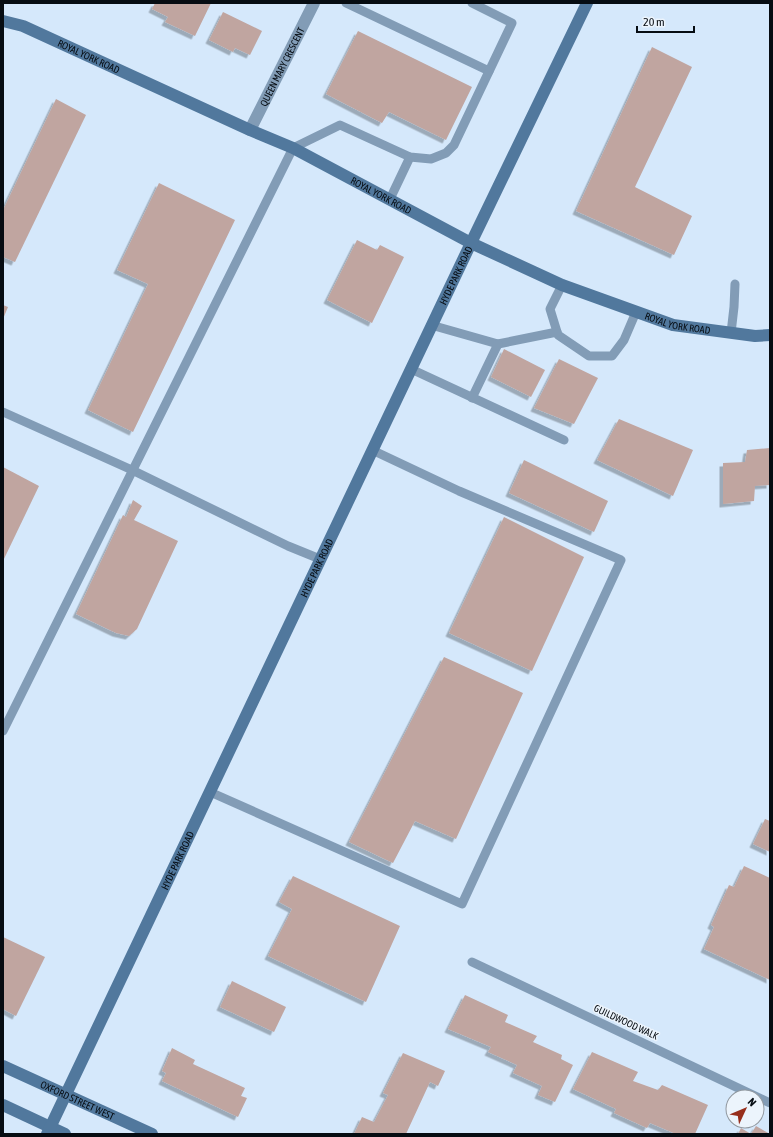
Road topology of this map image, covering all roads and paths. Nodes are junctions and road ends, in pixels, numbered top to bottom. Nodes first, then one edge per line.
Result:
1 (314, 3) edge
2 (346, 3) edge
3 (472, 3) edge
4 (587, 3) edge
5 (3, 21) edge
6 (489, 70) junction
7 (250, 130) junction
8 (293, 148) junction
9 (410, 157) junction
10 (390, 199) junction
11 (471, 243) junction
12 (735, 284) dead end
13 (562, 285) junction
14 (636, 312) junction
15 (431, 325) junction
16 (557, 332) junction
17 (731, 333) junction
18 (770, 335) edge
19 (498, 344) junction
20 (411, 369) junction
21 (472, 398) junction
22 (3, 412) edge
23 (564, 440) dead end
24 (372, 450) junction
25 (132, 470) junction
26 (320, 559) junction
27 (3, 731) edge
28 (210, 792) junction
29 (472, 962) dead end
30 (3, 1066) edge
31 (65, 1094) junction
32 (770, 1103) edge
33 (3, 1105) edge
34 (48, 1130) edge
35 (65, 1134) edge
36 (152, 1134) edge

1 - 7 street, QUEEN MARY CRESCENT
2 - 6 lane
3 - 6 lane
4 - 11 main road, HYDE PARK ROAD
5 - 7 main road, ROYAL YORK ROAD
6 - 9 lane
7 - 8 main road, ROYAL YORK ROAD
8 - 9 lane
8 - 10 main road, ROYAL YORK ROAD
8 - 25 lane
9 - 10 lane
10 - 11 main road, ROYAL YORK ROAD
11 - 13 main road, ROYAL YORK ROAD
11 - 15 main road, HYDE PARK ROAD
12 - 17 lane
13 - 14 main road, ROYAL YORK ROAD
13 - 16 lane
14 - 16 lane
14 - 17 main road, ROYAL YORK ROAD
15 - 19 lane
15 - 20 main road, HYDE PARK ROAD
16 - 19 lane
17 - 18 main road, ROYAL YORK ROAD
19 - 21 lane
20 - 21 lane
20 - 24 main road, HYDE PARK ROAD
21 - 23 lane
22 - 25 lane
24 - 26 main road, HYDE PARK ROAD
24 - 28 lane
25 - 26 lane
25 - 27 lane
26 - 28 main road, HYDE PARK ROAD
28 - 31 main road, HYDE PARK ROAD
29 - 32 lane, GUILDWOOD WALK
30 - 31 main road, OXFORD STREET WEST
31 - 34 main road, HYDE PARK ROAD
31 - 36 main road, OXFORD STREET WEST
33 - 34 main road
34 - 35 main road

